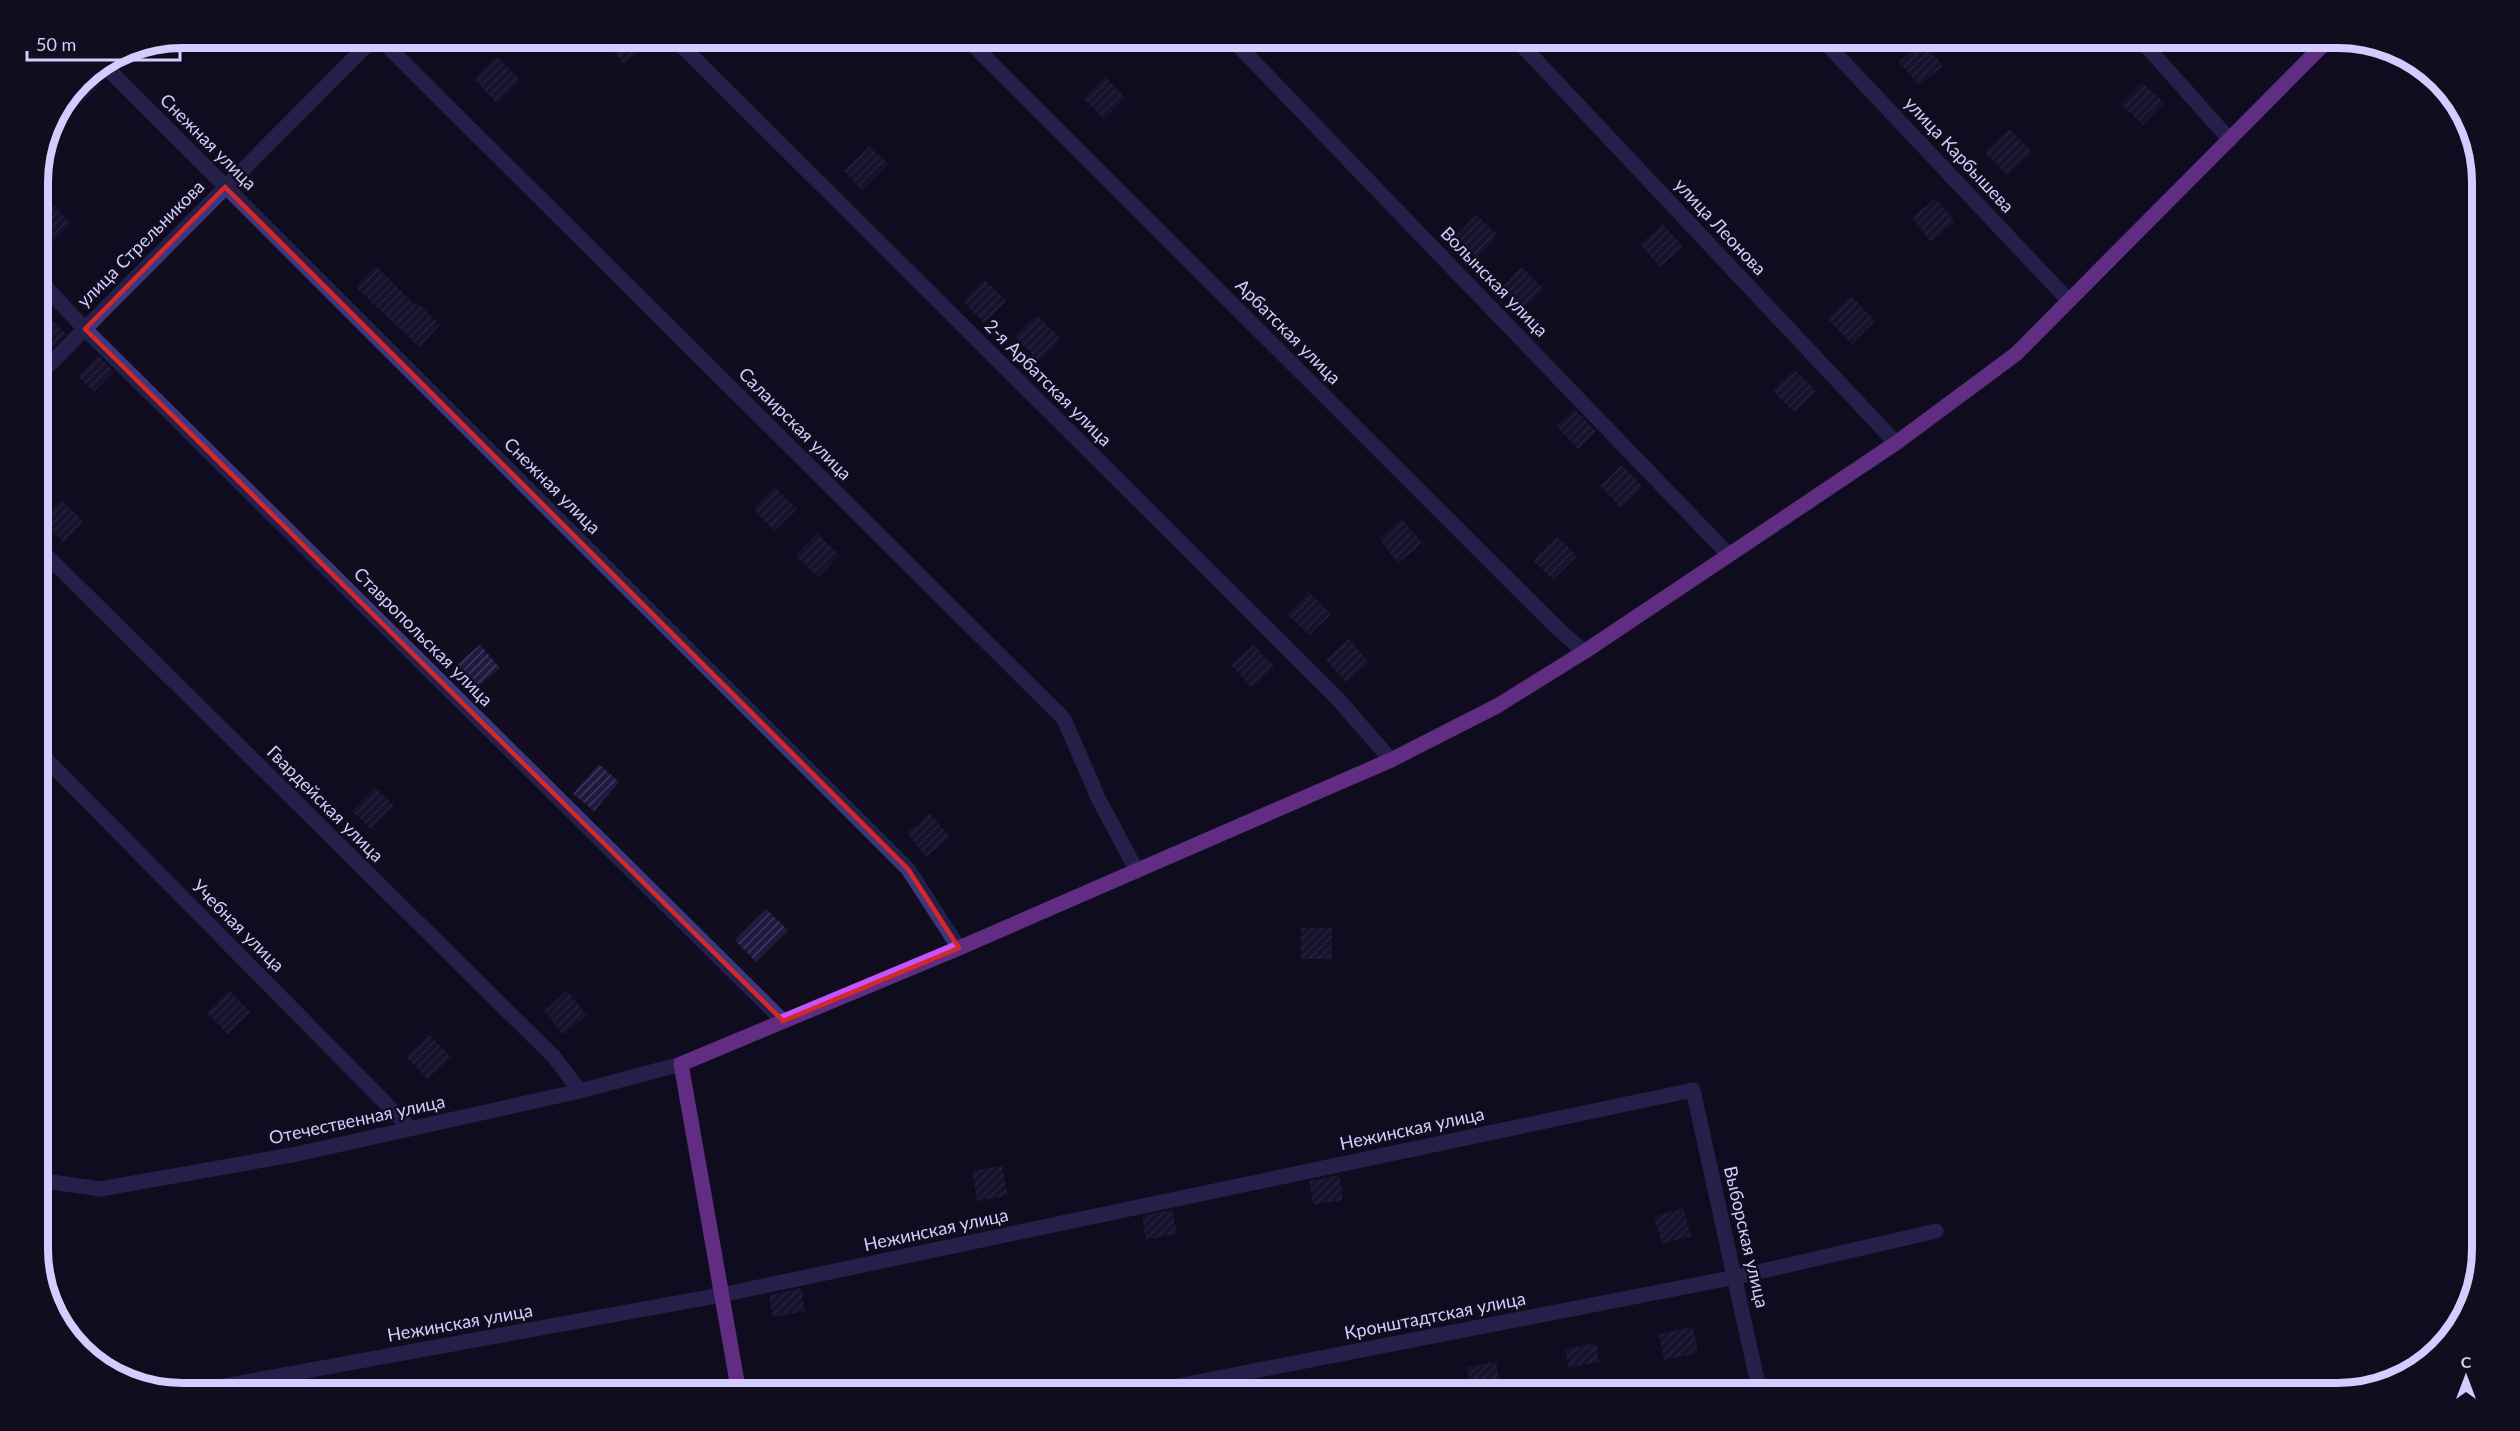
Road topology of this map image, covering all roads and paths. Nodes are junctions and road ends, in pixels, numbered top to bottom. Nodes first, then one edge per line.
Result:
1 (364, 48) edge
2 (388, 48) edge
3 (684, 48) edge
4 (976, 48) edge
5 (1241, 48) edge
6 (1524, 48) edge
7 (1830, 48) edge
8 (2148, 48) edge
9 (2320, 48) edge
10 (108, 69) edge
11 (2230, 140) junction
12 (225, 187) junction
13 (48, 290) edge
14 (2069, 301) junction
15 (85, 329) junction
16 (48, 366) edge
17 (1896, 444) junction
18 (1728, 554) junction
19 (48, 558) edge
20 (1584, 652) junction
21 (1391, 760) junction
22 (48, 761) edge
23 (1137, 871) junction
24 (959, 948) junction
25 (783, 1021) junction
26 (681, 1064) junction
27 (1693, 1090) joint
28 (580, 1091) junction
29 (410, 1128) junction
30 (48, 1181) edge
31 (1936, 1231) dead end
32 (1736, 1276) junction
33 (721, 1295) junction
34 (245, 1383) edge
35 (737, 1383) edge
36 (1196, 1383) edge
37 (1758, 1383) edge

1 - 12 street, улица Стрельникова
2 - 23 street, Салаирская улица
3 - 21 street, 2-я Арбатская улица
4 - 20 street, Арбатская улица
5 - 18 street, Волынская улица
6 - 17 street, улица Леонова
7 - 14 street, улица Карбышева
8 - 11 street
9 - 11 main road
10 - 12 street, Снежная улица
11 - 14 main road
12 - 15 street, улица Стрельникова
12 - 24 street, Снежная улица
13 - 15 street, Ставропольская улица
14 - 17 main road
15 - 16 street, улица Стрельникова
15 - 25 street, Ставропольская улица
17 - 18 main road
18 - 20 main road
19 - 28 street, Гвардейская улица
20 - 21 main road
21 - 23 main road
22 - 29 street, Учебная улица
23 - 24 main road
24 - 25 main road
25 - 26 main road
26 - 28 street, Отечественная улица
26 - 33 main road
27 - 32 street, Выборская улица
27 - 33 street, Нежинская улица
28 - 29 street, Отечественная улица
29 - 30 street, Отечественная улица
31 - 32 street, Кронштадтская улица
32 - 36 street, Кронштадтская улица
32 - 37 street, Выборская улица
33 - 34 street, Нежинская улица
33 - 35 main road

